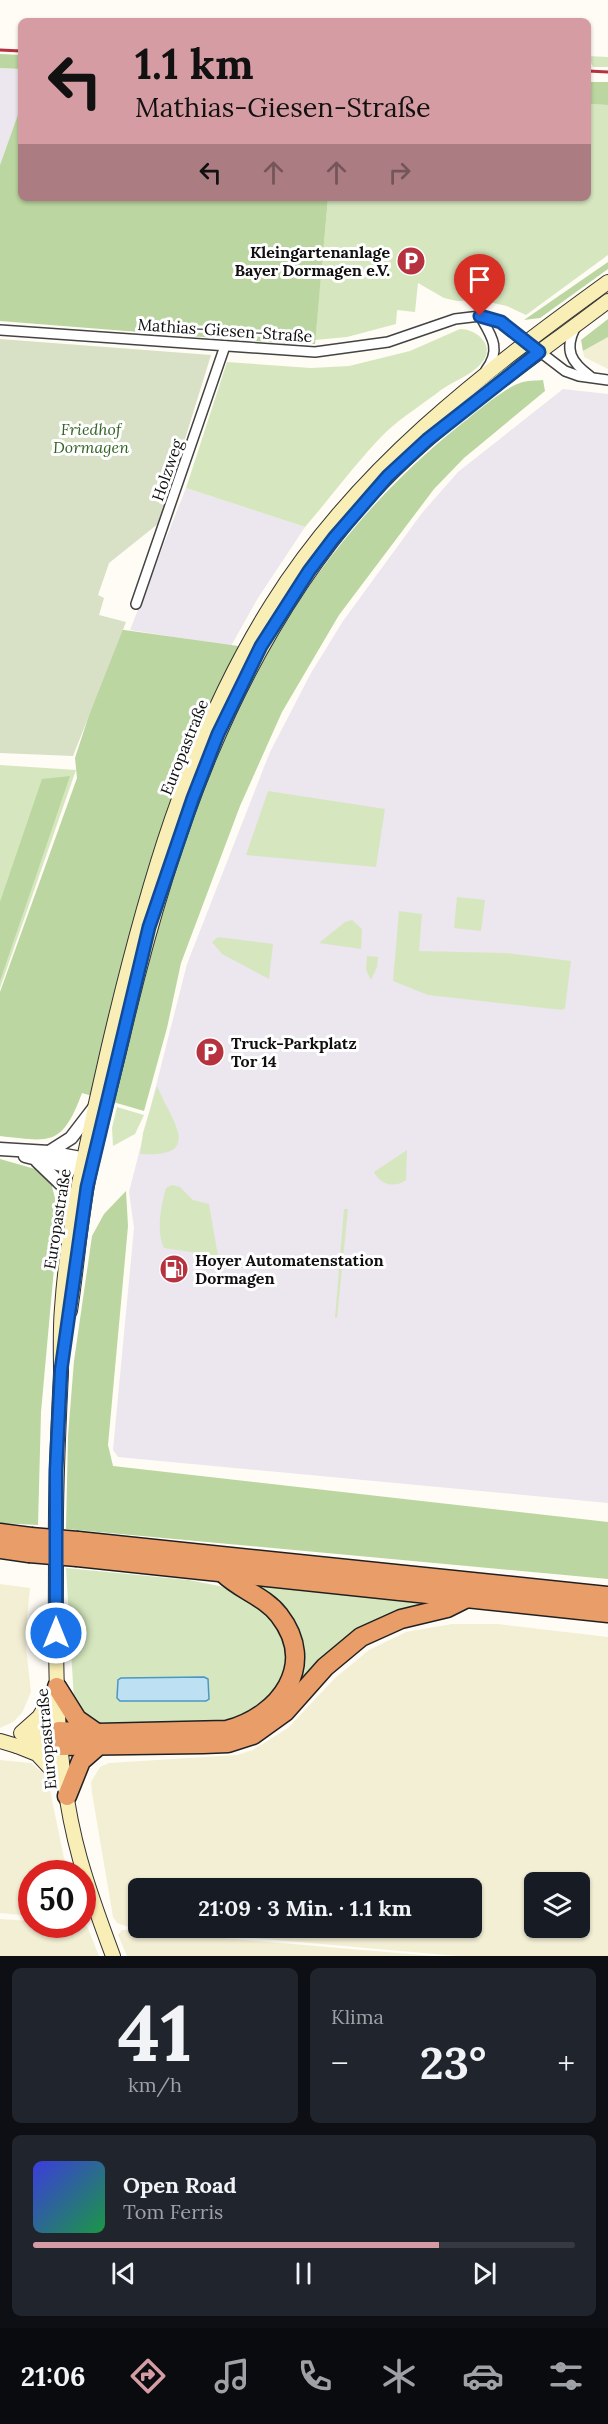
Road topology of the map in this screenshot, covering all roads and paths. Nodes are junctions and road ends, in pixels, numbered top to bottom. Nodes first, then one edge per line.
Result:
1 (608, 282) edge
2 (608, 301) edge
3 (480, 316) junction
4 (576, 325) junction
5 (0, 330) edge
6 (526, 342) junction
7 (225, 346) junction
8 (539, 352) junction
9 (481, 376) junction
10 (594, 379) junction
11 (608, 380) edge
12 (136, 604) dead end
13 (95, 1107) junction
14 (0, 1149) edge
15 (49, 1152) junction
16 (34, 1159) junction
17 (87, 1165) junction
18 (74, 1214) junction
19 (61, 1370) junction
20 (0, 1533) edge
21 (30, 1545) junction
22 (78, 1549) junction
23 (0, 1550) edge
24 (223, 1573) junction
25 (608, 1596) edge
26 (466, 1598) junction
27 (608, 1613) edge
28 (57, 1686) junction
29 (60, 1739) junction
30 (0, 1740) edge
31 (19, 1740) junction
32 (97, 1740) junction
33 (66, 1790) junction
34 (113, 1956) edge

1 - 6 main road, Europastraße
2 - 4 main road, Europastraße
3 - 6 street
3 - 7 street, Mathias-Giesen-Straße
3 - 9 street
4 - 8 main road, Europastraße
4 - 10 street
5 - 7 street, Mathias-Giesen-Straße
6 - 8 street
6 - 9 main road, Europastraße
7 - 12 street, Holzweg
8 - 10 street
8 - 17 main road, Europastraße
9 - 13 main road, Europastraße
10 - 11 street
13 - 15 street
13 - 17 main road, Europastraße
14 - 15 street
14 - 16 street
15 - 17 street
16 - 17 street
16 - 18 street
17 - 18 main road, Europastraße
17 - 19 main road, Europastraße
18 - 19 main road, Europastraße
19 - 28 main road, Europastraße
20 - 21 highway
21 - 22 highway, bridge
21 - 23 highway
22 - 24 highway
22 - 25 highway
24 - 26 highway
24 - 32 highway
26 - 27 highway
26 - 32 highway
28 - 29 main road, Europastraße
28 - 31 main road
28 - 32 highway
29 - 31 main road
29 - 32 highway
29 - 33 main road, Europastraße
30 - 31 main road
31 - 33 main road
32 - 33 highway
33 - 34 main road, Europastraße

